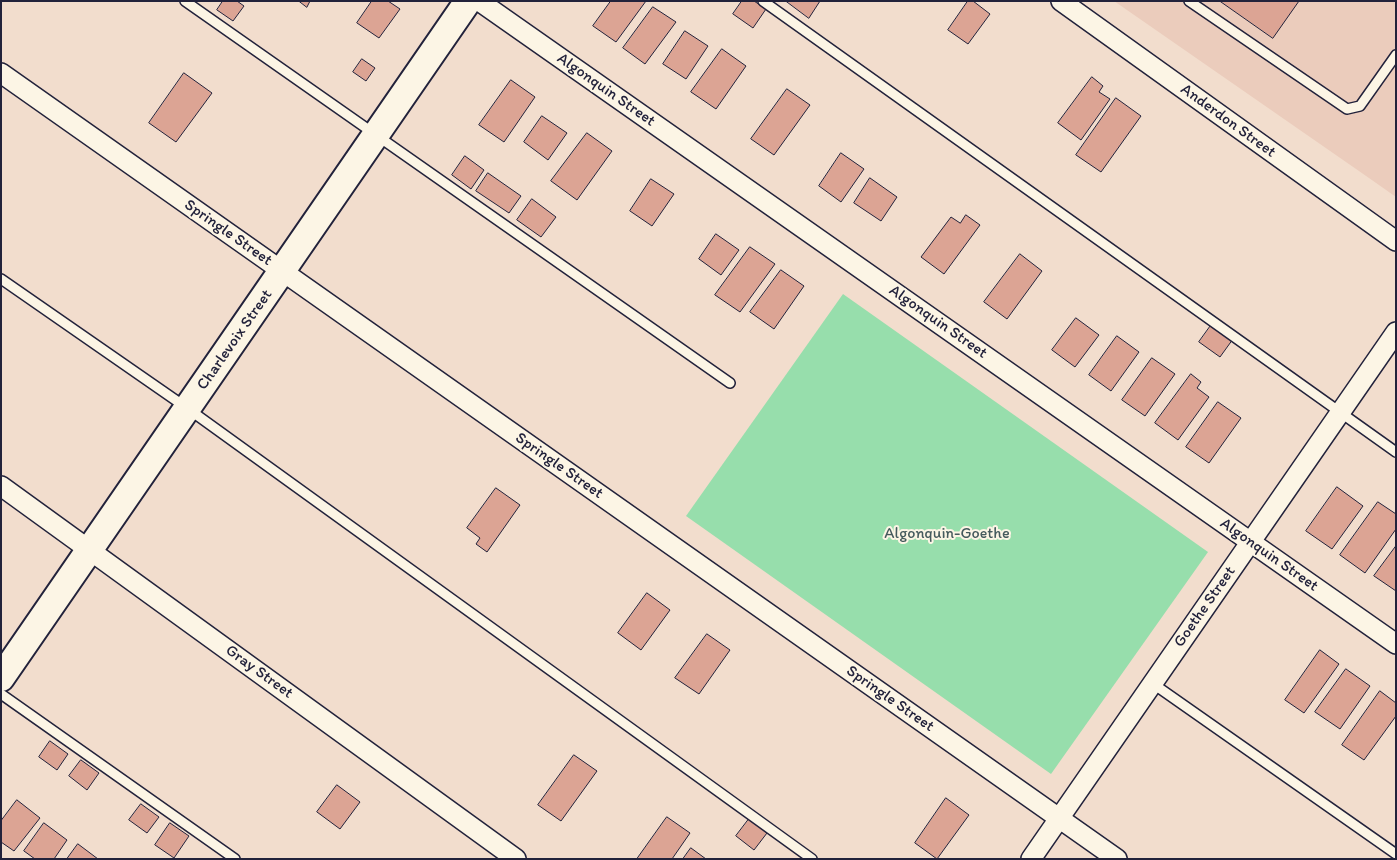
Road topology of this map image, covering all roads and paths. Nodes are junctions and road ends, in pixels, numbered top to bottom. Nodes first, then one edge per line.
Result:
1 (185, 1) edge
2 (468, 1) edge
3 (479, 1) edge
4 (763, 1) edge
5 (1061, 1) edge
6 (1189, 1) edge
7 (1396, 55) edge
8 (1, 73) edge
9 (376, 135) junction
10 (1396, 241) edge
11 (282, 271) junction
12 (1, 279) edge
13 (1396, 332) edge
14 (730, 383) dead end
15 (187, 408) junction
16 (1339, 413) junction
17 (1396, 452) edge
18 (1, 486) edge
19 (1250, 541) junction
20 (89, 548) junction
21 (1396, 644) edge
22 (1, 678) edge
23 (1152, 684) junction
24 (1, 694) edge
25 (1059, 818) junction
26 (1396, 854) edge
27 (235, 859) edge
28 (516, 859) edge
29 (812, 859) edge
30 (1031, 859) edge
31 (1117, 859) edge

1 - 9 lane
2 - 9 street, Charlevoix Street
3 - 19 street, Algonquin Street
4 - 16 lane
5 - 10 street, Anderdon Street
6 - 7 lane
8 - 11 street, Springle Street
9 - 11 street, Charlevoix Street
9 - 14 lane
11 - 15 street, Charlevoix Street
11 - 25 street, Springle Street
12 - 15 lane
13 - 16 street, Goethe Street
15 - 20 street, Charlevoix Street
15 - 29 lane
16 - 17 lane
16 - 19 street, Goethe Street
18 - 20 street, Gray Street
19 - 21 street, Algonquin Street
19 - 23 street, Goethe Street
20 - 22 street, Charlevoix Street
20 - 28 street, Gray Street
23 - 25 street, Goethe Street
23 - 26 lane
24 - 27 lane
25 - 30 street, Goethe Street
25 - 31 street, Springle Street

